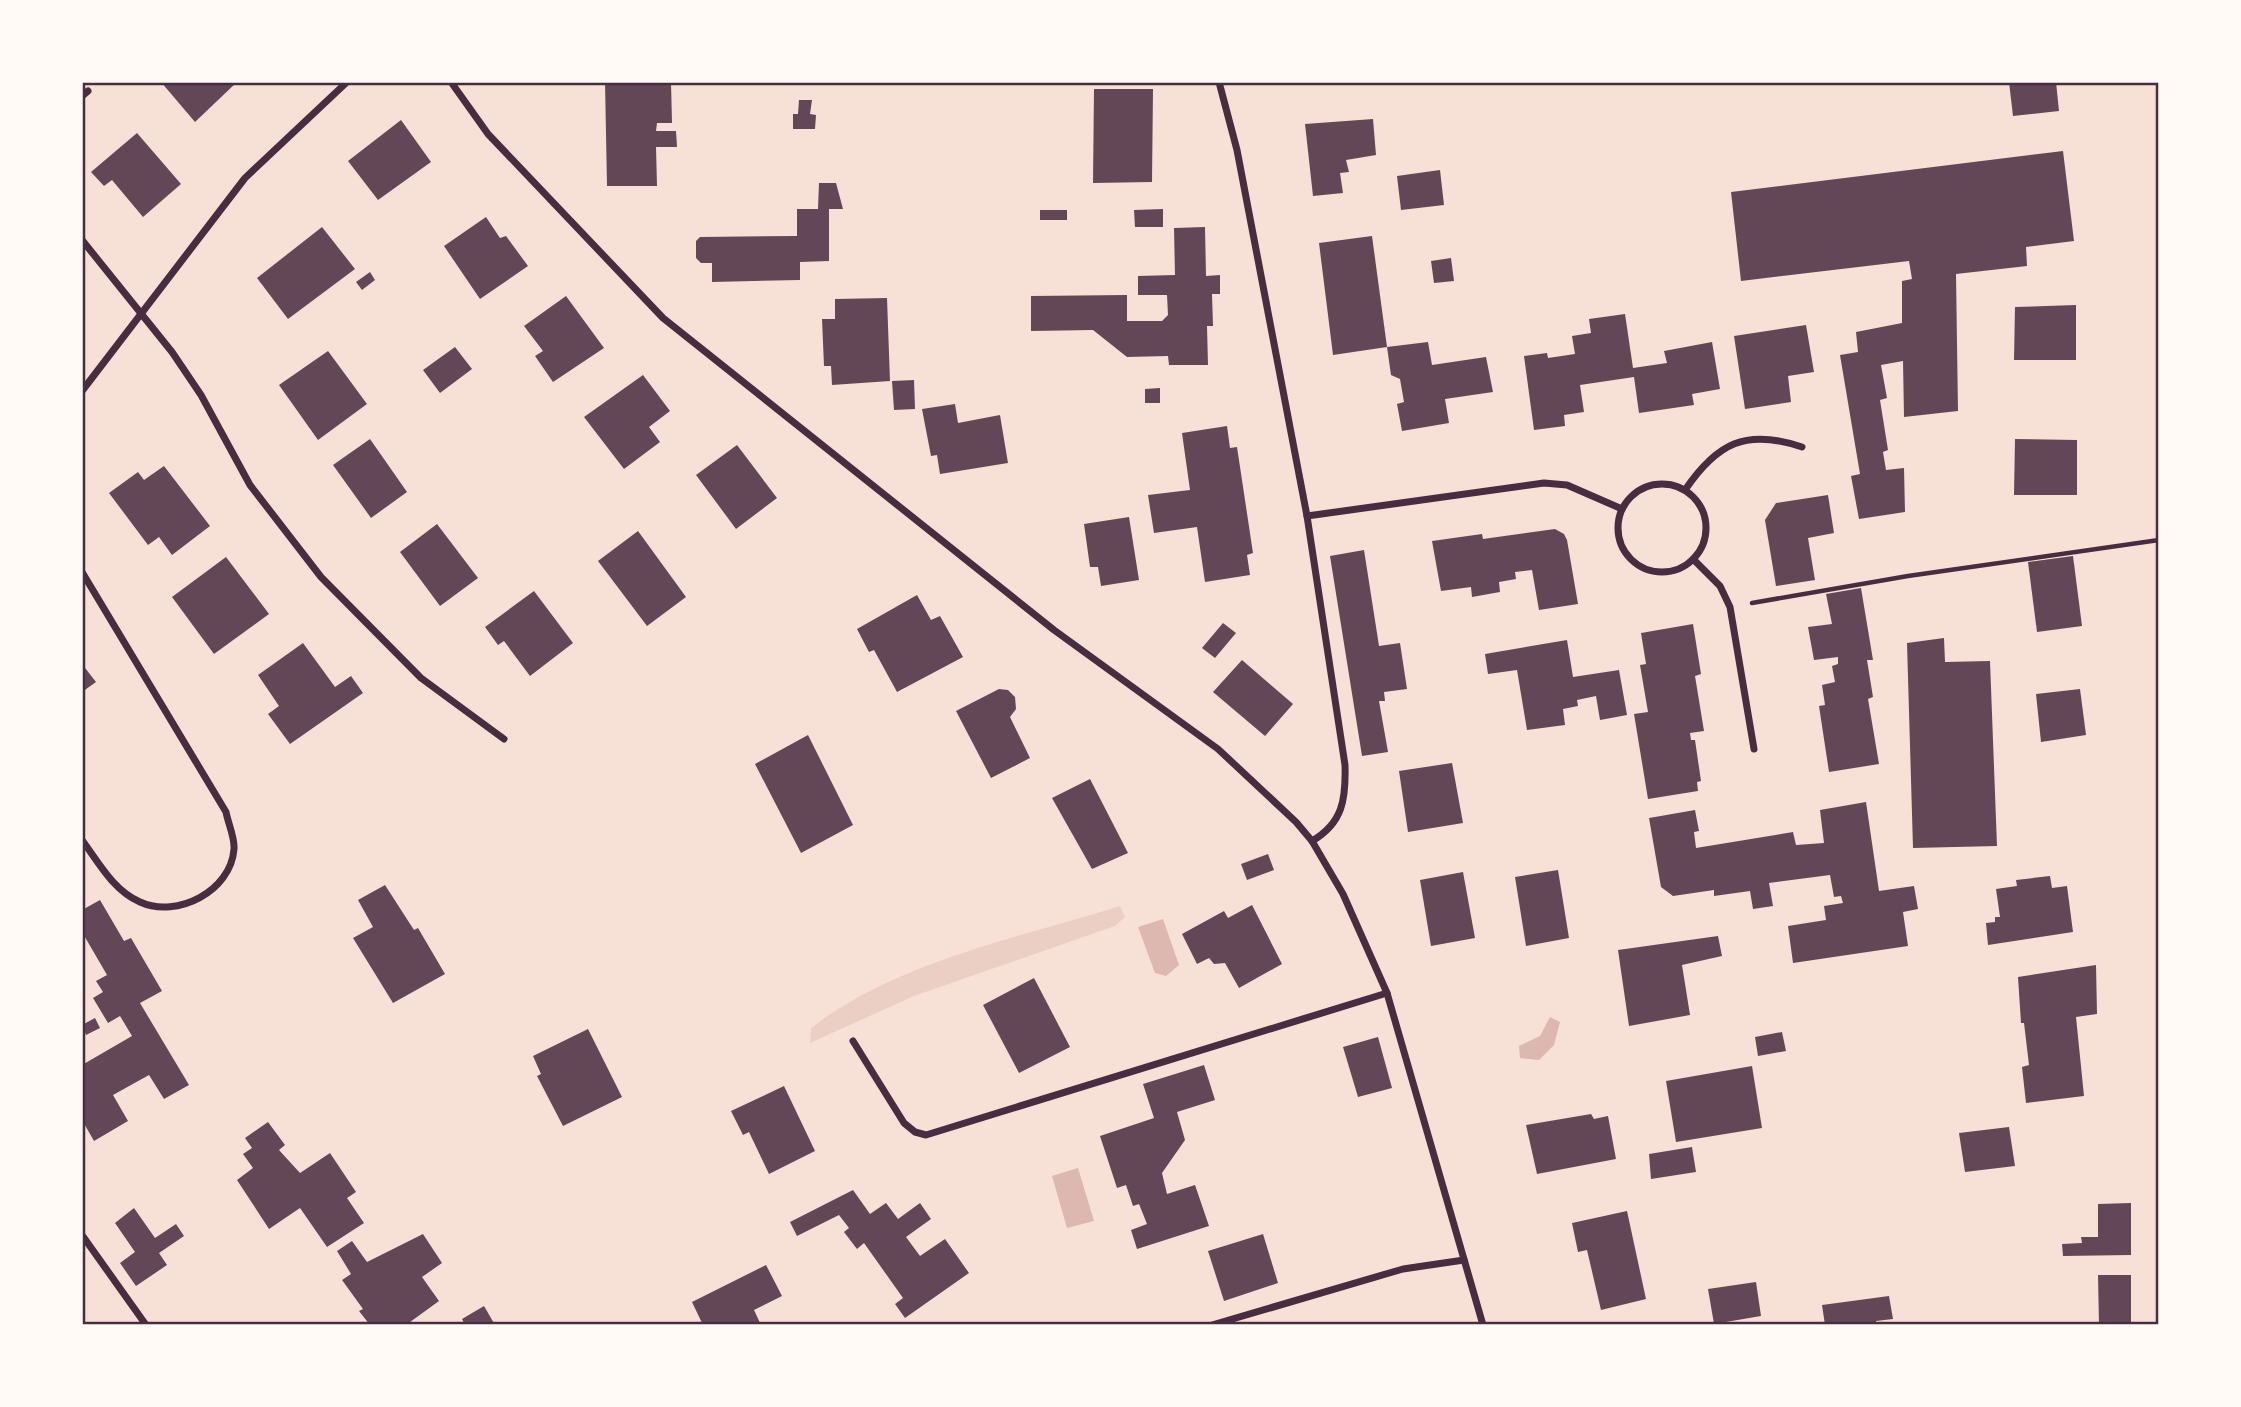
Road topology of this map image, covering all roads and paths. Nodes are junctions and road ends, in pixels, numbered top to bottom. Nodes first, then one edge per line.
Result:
1 (347, 82) edge
2 (451, 82) edge
3 (1219, 82) edge
4 (82, 240) edge
5 (141, 316) junction
6 (82, 391) edge
7 (1802, 447) dead end
8 (1685, 490) junction
9 (1622, 509) junction
10 (1307, 516) junction
11 (2159, 540) edge
12 (1693, 559) junction
13 (82, 572) edge
14 (1730, 607) junction
15 (504, 739) dead end
16 (1754, 749) dead end
17 (82, 840) edge
18 (1312, 842) junction
19 (1387, 993) junction
20 (853, 1041) dead end
21 (82, 1235) edge
22 (1464, 1260) junction
23 (145, 1325) edge
24 (1212, 1325) edge
25 (1483, 1325) edge

1 - 5 street
2 - 18 street
3 - 10 street
4 - 5 street
5 - 6 street
5 - 15 street
7 - 8 street
8 - 9 street
8 - 12 street
9 - 10 street
9 - 12 street
10 - 18 street
11 - 14 path
12 - 14 street
13 - 17 street
14 - 16 street
18 - 19 street
19 - 20 street
19 - 22 street
21 - 23 street
22 - 24 street
22 - 25 street

